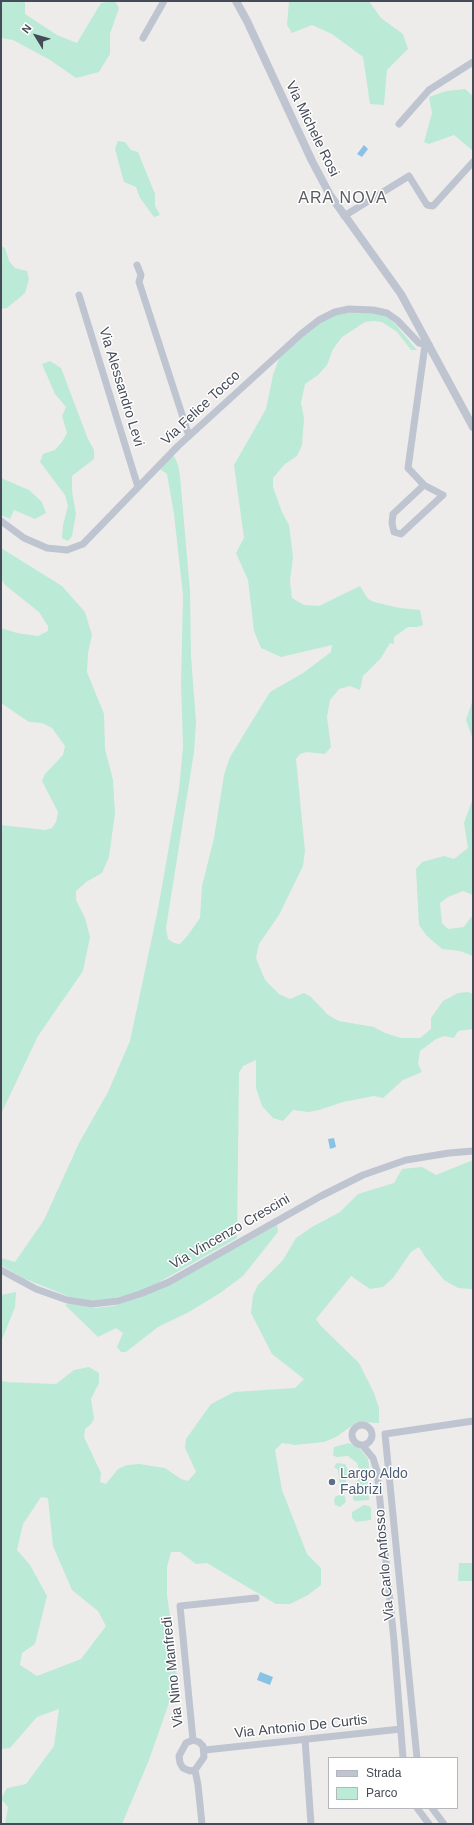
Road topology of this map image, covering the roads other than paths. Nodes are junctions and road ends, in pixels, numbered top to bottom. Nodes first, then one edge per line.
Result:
1 (164, 1) edge
2 (236, 1) edge
3 (144, 38) dead end
4 (473, 62) edge
5 (399, 124) dead end
6 (473, 162) edge
7 (344, 216) junction
8 (137, 265) dead end
9 (78, 295) dead end
10 (427, 345) junction
11 (473, 427) edge
12 (189, 436) junction
13 (424, 485) junction
14 (138, 487) junction
15 (1, 521) edge
16 (473, 1151) edge
17 (1, 1270) edge
18 (473, 1421) edge
19 (372, 1434) junction
20 (385, 1434) junction
21 (363, 1446) junction
22 (256, 1598) dead end
23 (405, 1639) junction
24 (394, 1641) junction
25 (401, 1728) junction
26 (305, 1739) junction
27 (193, 1740) junction
28 (205, 1750) junction
29 (403, 1757) edge
30 (416, 1757) edge
31 (195, 1770) junction
32 (418, 1809) edge
33 (433, 1809) edge
34 (202, 1824) edge
35 (312, 1824) edge
36 (429, 1824) edge
37 (444, 1824) edge

1 - 3 street
2 - 7 street, Via Michele Rosi
4 - 5 street
6 - 7 street
7 - 10 street, Via Michele Rosi
8 - 12 street
9 - 14 street, Via Alessandro Levi
10 - 11 street, Via Michele Rosi
10 - 12 street, Via Felice Tocco
10 - 13 street
12 - 14 street, Via Felice Tocco
13 - 13 street
14 - 15 street, Via Felice Tocco
16 - 17 street, Via Vincenzo Crescini
18 - 20 street
19 - 20 street
19 - 21 street
19 - 21 street
20 - 23 street, Via Carlo Anfosso
21 - 24 street
22 - 27 street, Via Nino Manfredi
23 - 24 street
23 - 30 street, Via Carlo Anfosso
24 - 25 street
25 - 26 street, Via Antonio De Curtis
25 - 29 street
26 - 28 street, Via Antonio De Curtis
26 - 35 street
27 - 28 street
27 - 31 street
28 - 31 street
31 - 34 street
32 - 36 street
33 - 37 street

